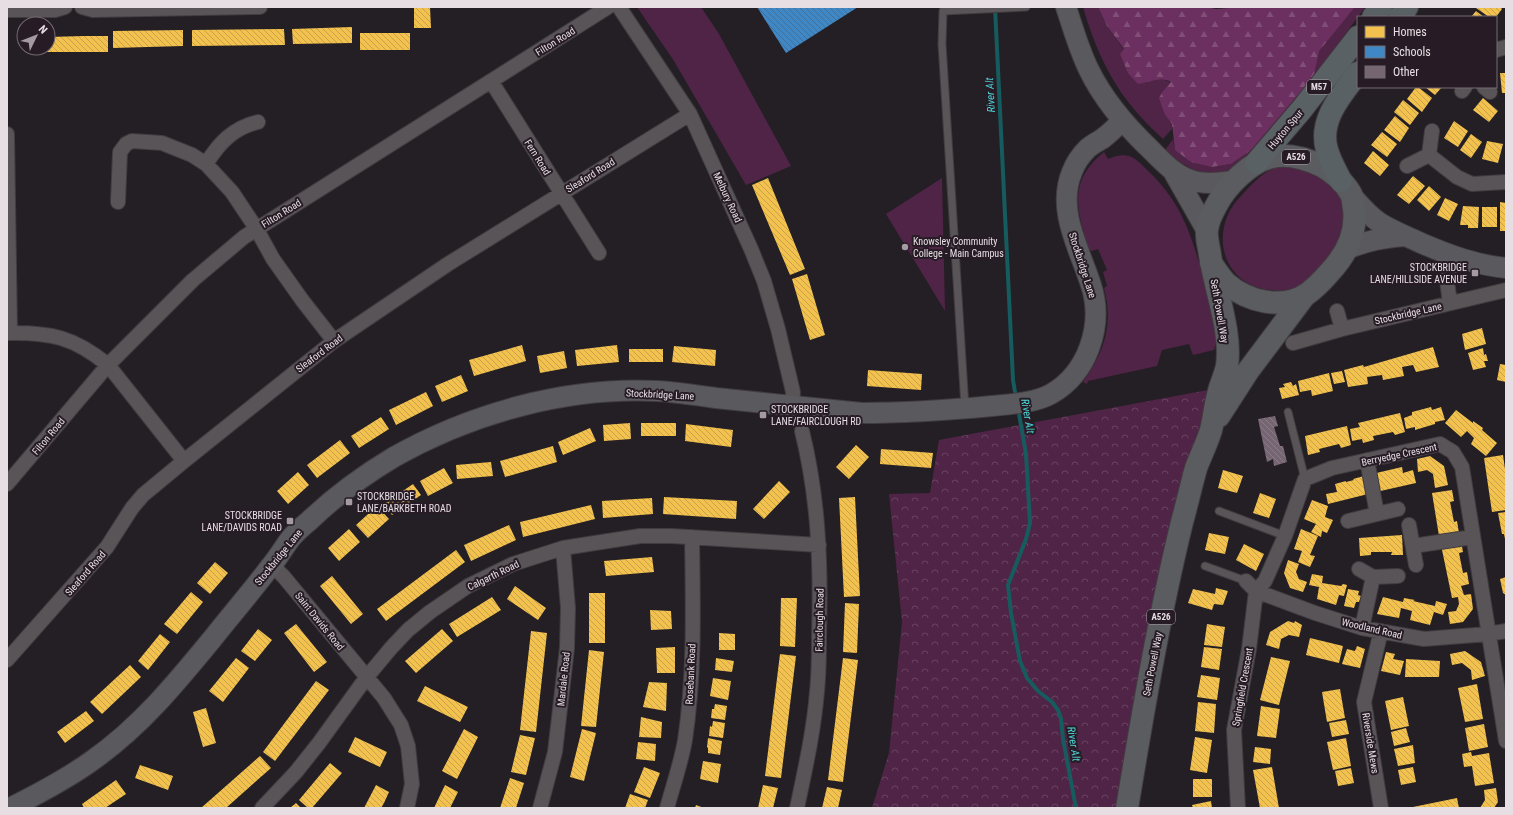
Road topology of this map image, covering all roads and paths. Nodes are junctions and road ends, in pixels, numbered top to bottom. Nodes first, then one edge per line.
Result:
1 (65, 7) edge
2 (82, 7) edge
3 (260, 7) edge
4 (608, 7) edge
5 (619, 7) edge
6 (1026, 7) edge
7 (1066, 7) edge
8 (1381, 7) edge
9 (1407, 7) edge
10 (943, 9) edge
11 (7, 10) edge
12 (1374, 16) edge
13 (1401, 16) edge
14 (1357, 38) edge
15 (1357, 74) edge
16 (491, 81) junction
17 (690, 114) junction
18 (1122, 121) junction
19 (258, 122) dead end
20 (1432, 131) dead end
21 (7, 134) edge
22 (1430, 155) junction
23 (1256, 163) junction
24 (206, 164) junction
25 (1406, 166) dead end
26 (1173, 171) junction
27 (1233, 181) junction
28 (1506, 182) edge
29 (1346, 188) junction
30 (561, 194) junction
31 (118, 202) dead end
32 (256, 228) junction
33 (1207, 232) junction
34 (1405, 236) junction
35 (1347, 249) junction
36 (599, 253) dead end
37 (1452, 256) junction
38 (1211, 263) junction
39 (1506, 268) edge
40 (1506, 290) edge
41 (1305, 295) junction
42 (1450, 303) junction
43 (1337, 311) dead end
44 (1342, 329) junction
45 (9, 332) edge
46 (334, 341) junction
47 (1293, 343) dead end
48 (108, 365) junction
49 (792, 406) junction
50 (965, 409) junction
51 (1288, 412) dead end
52 (1211, 430) junction
53 (802, 431) dead end
54 (184, 460) junction
55 (1366, 460) junction
56 (1305, 479) junction
57 (7, 484) edge
58 (1398, 510) dead end
59 (1219, 511) dead end
60 (1377, 514) junction
61 (1348, 521) dead end
62 (1409, 525) dead end
63 (1285, 536) junction
64 (692, 537) junction
65 (1473, 537) junction
66 (819, 545) junction
67 (1413, 546) junction
68 (563, 548) junction
69 (1416, 564) dead end
70 (272, 565) junction
71 (1205, 566) dead end
72 (1359, 569) dead end
73 (1398, 576) dead end
74 (1373, 577) junction
75 (1246, 581) joint
76 (1256, 591) junction
77 (1362, 628) junction
78 (1381, 631) junction
79 (1506, 631) edge
80 (1488, 634) junction
81 (7, 660) edge
82 (366, 678) junction
83 (1506, 741) edge
84 (10, 808) edge
85 (262, 808) edge
86 (407, 808) edge
87 (540, 808) edge
88 (667, 808) edge
89 (797, 808) edge
90 (1127, 808) edge
91 (1238, 808) edge
92 (1381, 808) edge

1 - 11 street
2 - 3 street
4 - 16 street, Filton Road
5 - 17 street, Melbury Road
6 - 10 lane
7 - 18 main road
8 - 12 highway
9 - 13 highway
10 - 50 lane
14 - 23 highway, Huyton Spur / M57
15 - 29 highway, M57
16 - 30 street, Fern Road
16 - 32 street, Filton Road
17 - 30 street, Sleaford Road
17 - 49 street, Melbury Road
18 - 26 main road
18 - 50 main road, Stockbridge Lane
19 - 24 street
20 - 22 street
21 - 45 street
22 - 25 street
22 - 28 street
23 - 27 main road, A526
23 - 29 main road, A526
24 - 31 street
24 - 32 street
26 - 27 main road
26 - 33 main road
27 - 33 main road, A526
29 - 34 main road
29 - 35 main road, A526
30 - 36 street, Fern Road
30 - 46 street, Sleaford Road
32 - 46 street
32 - 48 street, Filton Road
33 - 38 main road, A526
34 - 35 main road
34 - 37 main road
35 - 41 main road, A526
37 - 39 main road
37 - 42 street, Stockbridge Lane
38 - 41 main road, A526
38 - 52 main road, Seth Powell Way / A526
40 - 42 street, Stockbridge Lane
41 - 52 main road, Seth Powell Way / A526
42 - 44 street, Stockbridge Lane
43 - 44 street
44 - 47 street, Stockbridge Lane
45 - 48 street
46 - 54 street, Sleaford Road
48 - 54 street
48 - 57 street, Filton Road
49 - 50 main road, Stockbridge Lane
49 - 70 main road, Stockbridge Lane
51 - 56 lane
52 - 90 main road, Seth Powell Way / A526
53 - 66 street, Fairclough Road
54 - 81 street, Sleaford Road
55 - 56 street, Berryedge Crescent
55 - 60 street
55 - 65 street, Berryedge Crescent
56 - 63 street
58 - 60 street
59 - 63 lane
60 - 61 street
62 - 67 street
63 - 76 street
64 - 66 street, Calgarth Road
64 - 68 street, Calgarth Road
64 - 88 street, Rosebank Road
65 - 67 street
65 - 80 street, Berryedge Crescent
66 - 89 street, Fairclough Road
67 - 69 street
68 - 82 street, Calgarth Road
68 - 87 street, Mardale Road
70 - 82 street, Saint Davids Road
70 - 84 main road, Stockbridge Lane
71 - 75 lane
72 - 74 street
73 - 74 street
74 - 77 street
75 - 76 street, Woodland Road
76 - 77 street, Woodland Road
76 - 91 street, Springfield Crescent
77 - 78 street, Woodland Road
78 - 80 street, Woodland Road
78 - 92 street, Riverside Mews
79 - 80 street, Woodland Road
80 - 83 street
82 - 85 street, Calgarth Road
82 - 86 street, Saint Davids Road

